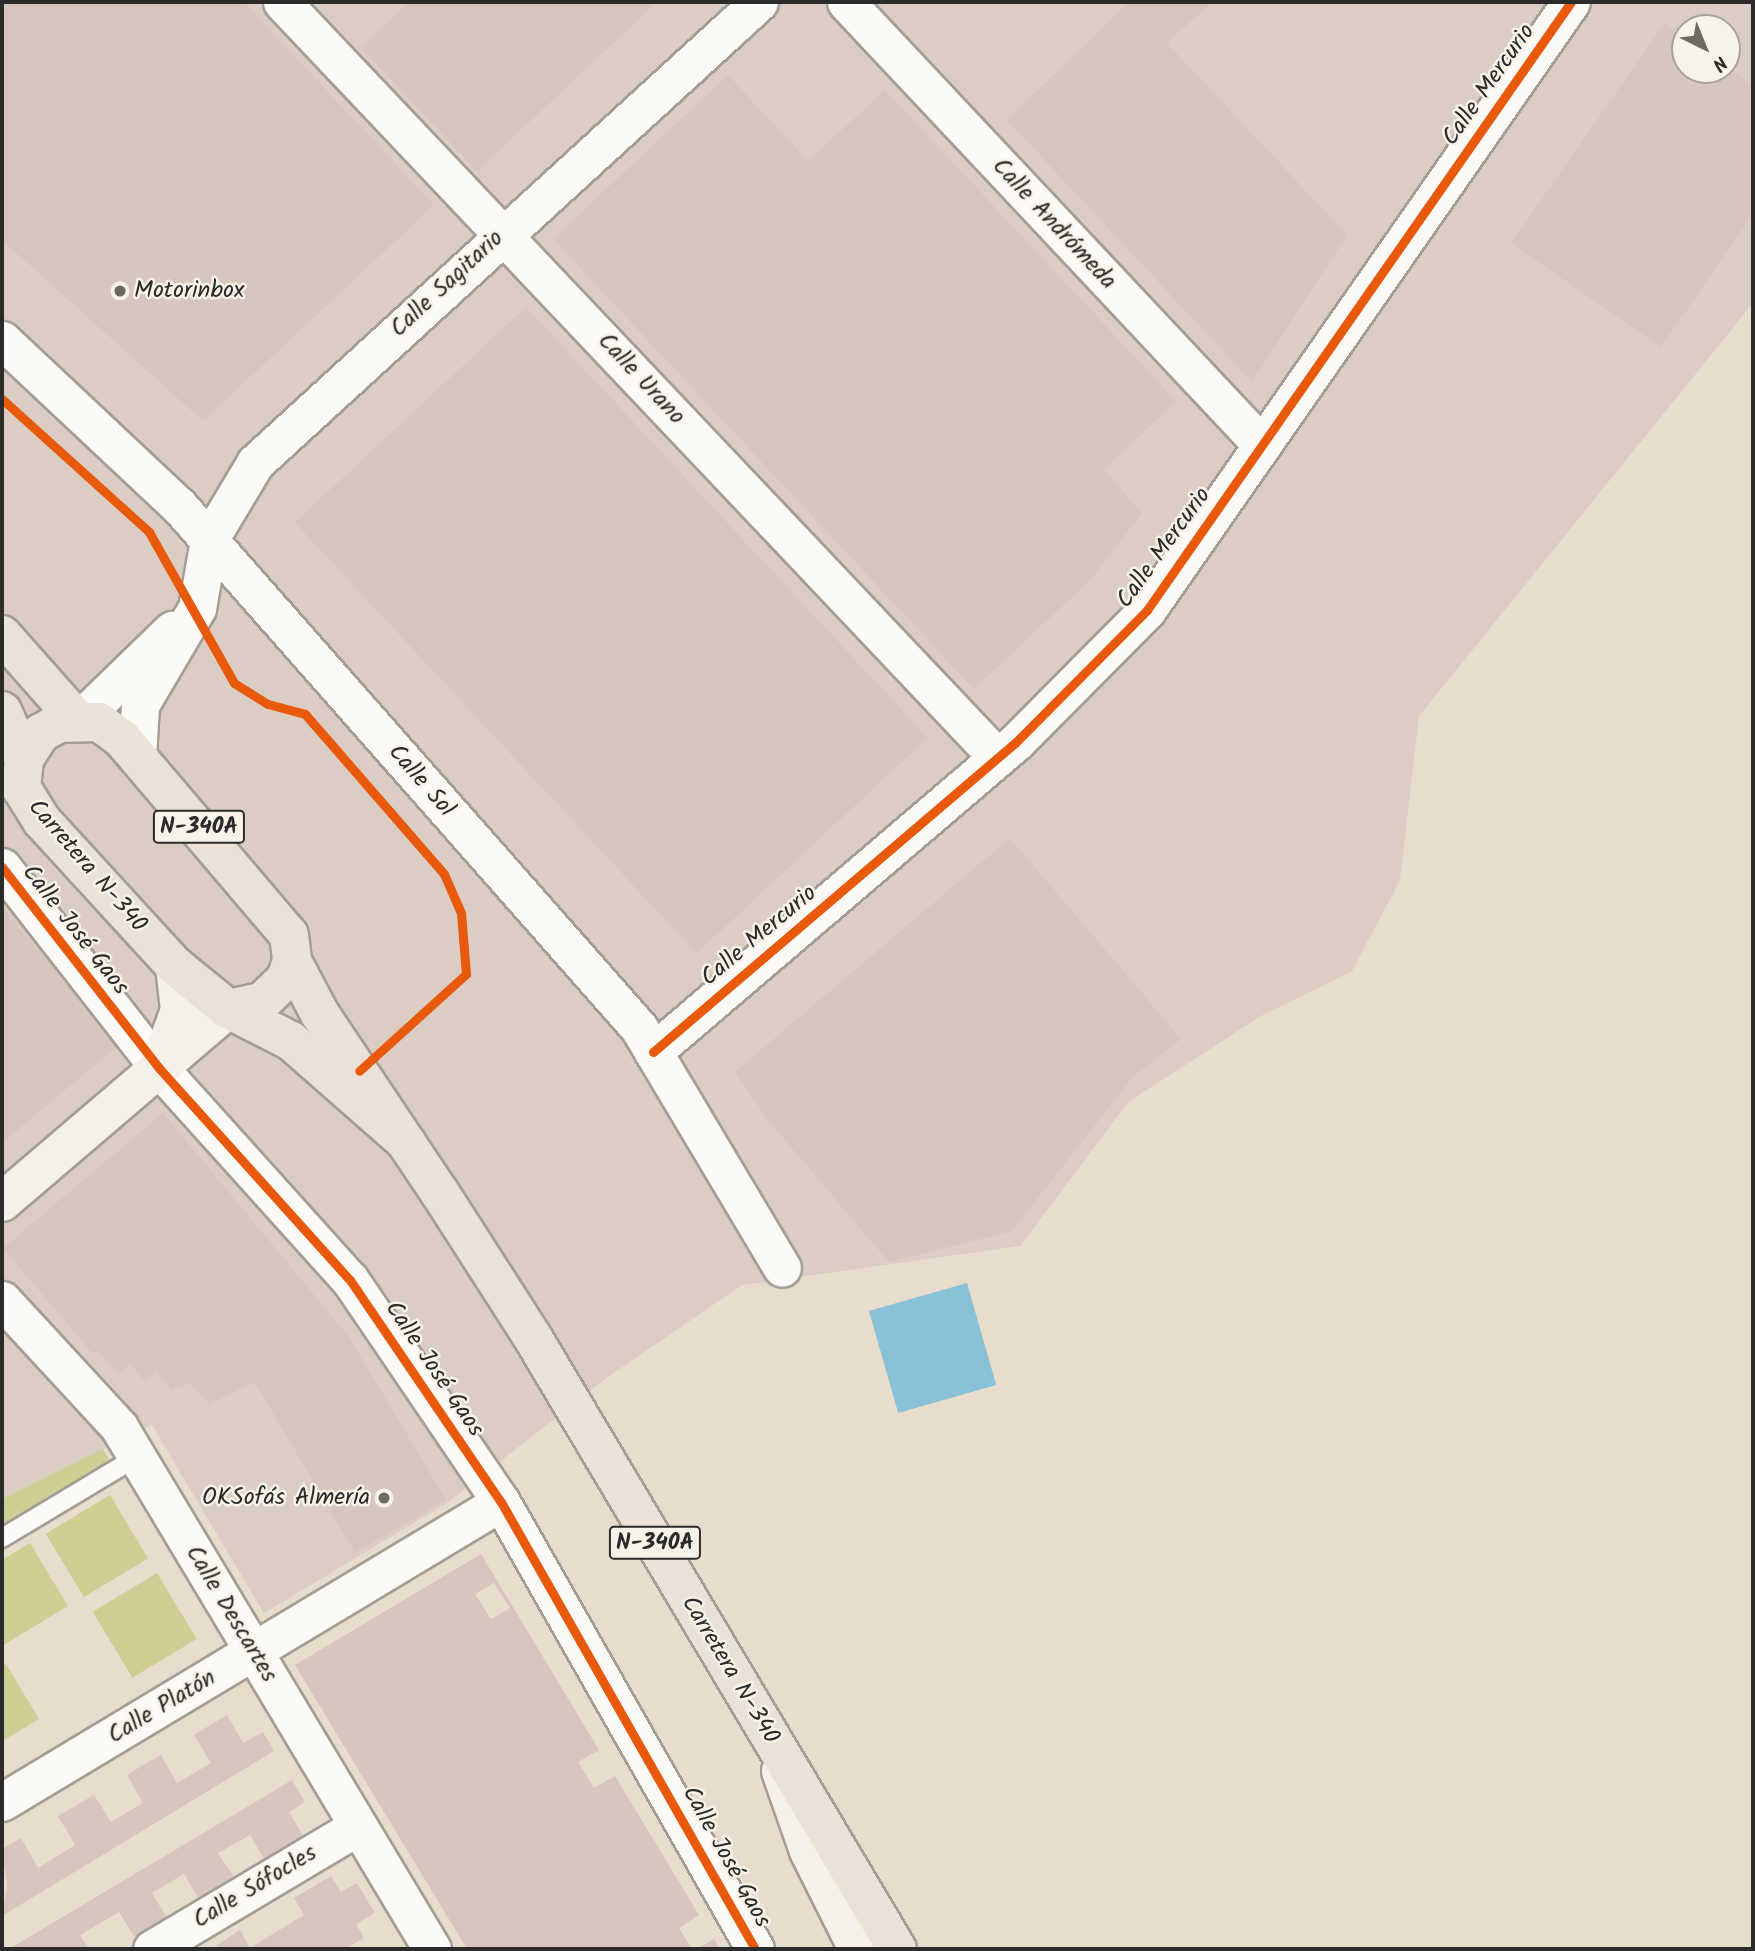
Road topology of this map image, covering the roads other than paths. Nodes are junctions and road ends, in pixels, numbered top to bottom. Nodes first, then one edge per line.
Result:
1 (282, 2) edge
2 (760, 2) edge
3 (846, 2) edge
4 (1570, 2) edge
5 (503, 232) junction
6 (2, 340) edge
7 (1262, 445) junction
8 (209, 540) junction
9 (197, 608) junction
10 (2, 635) edge
11 (2, 711) edge
12 (78, 721) junction
13 (137, 757) junction
14 (998, 758) junction
15 (24, 759) junction
16 (2, 867) edge
17 (292, 961) junction
18 (175, 966) junction
19 (229, 1009) junction
20 (653, 1052) junction
21 (159, 1068) junction
22 (405, 1142) junction
23 (2, 1202) edge
24 (782, 1268) dead end
25 (2, 1300) edge
26 (137, 1457) junction
27 (501, 1502) junction
28 (2, 1538) edge
29 (254, 1651) junction
30 (767, 1732) junction
31 (2, 1802) edge
32 (358, 1826) junction
33 (152, 1949) edge
34 (432, 1949) edge
35 (755, 1949) edge
36 (858, 1949) edge
37 (897, 1949) edge

1 - 5 street, Calle Urano
2 - 5 street, Calle Sagitario
3 - 7 street, Calle Andrómeda
4 - 7 street, Calle Mercurio
5 - 8 street, Calle Sagitario
5 - 14 street, Calle Urano
6 - 8 street, Calle Sol
7 - 14 street, Calle Mercurio
8 - 9 street, Calle Sagitario
8 - 20 street, Calle Sol
9 - 12 street
9 - 13 street, Calle Sagitario
10 - 12 highway
11 - 15 highway, N-340A
12 - 13 highway, Carretera N-340 / N-340A
12 - 15 highway
13 - 17 highway, Carretera N-340 / N-340A
14 - 20 street, Calle Mercurio
15 - 18 highway, Carretera N-340 / N-340A
16 - 21 street, Calle José Gaos
17 - 19 highway
17 - 22 highway, Carretera N-340 / N-340A
18 - 19 highway, Carretera N-340 / N-340A
18 - 21 street
19 - 21 street
19 - 22 highway, Carretera N-340 / N-340A
20 - 24 street, Calle Sol
21 - 23 street
21 - 27 street, Calle José Gaos
22 - 30 highway, Carretera N-340 / N-340A
25 - 26 street, Calle Descartes
26 - 28 lane
26 - 29 street, Calle Descartes
27 - 29 street, Calle Platón
27 - 35 street, Calle José Gaos
29 - 31 street, Calle Platón
29 - 32 street, Calle Descartes
30 - 36 street
30 - 37 highway, Carretera N-340 / N-340A
32 - 33 street, Calle Sófocles
32 - 34 street, Calle Descartes

